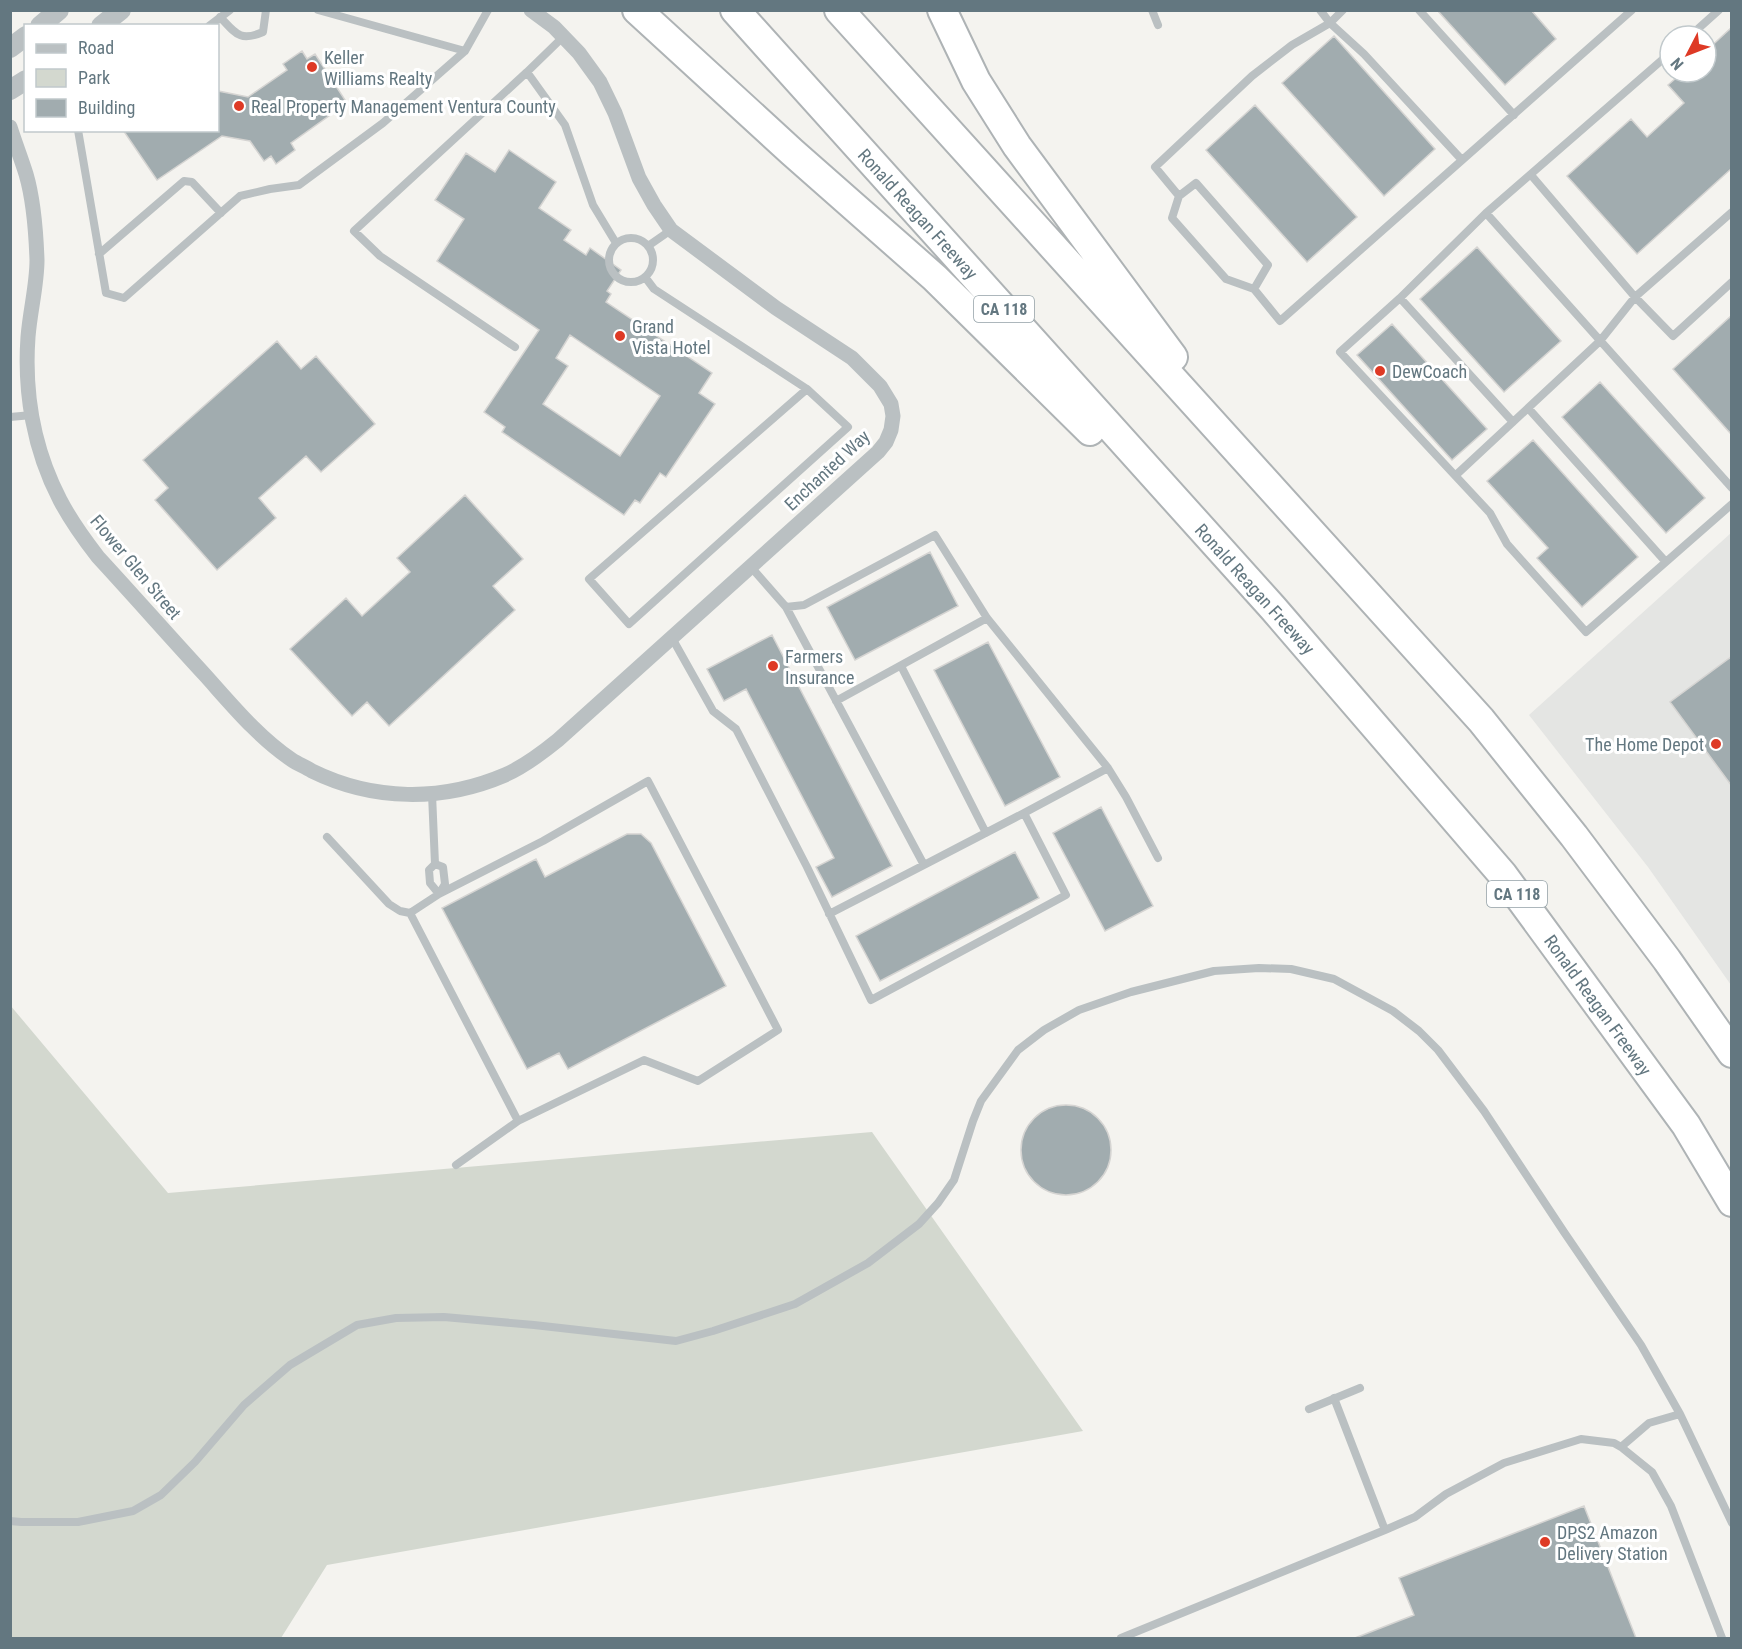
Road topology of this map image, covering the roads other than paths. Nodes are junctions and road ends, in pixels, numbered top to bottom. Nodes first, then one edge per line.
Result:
1 (59, 10) edge
2 (121, 10) edge
3 (230, 10) edge
4 (266, 10) edge
5 (318, 10) edge
6 (488, 10) edge
7 (531, 10) edge
8 (637, 10) edge
9 (735, 10) edge
10 (839, 10) edge
11 (942, 10) edge
12 (1152, 10) edge
13 (1320, 10) edge
14 (1343, 10) edge
15 (1419, 10) edge
16 (1632, 10) edge
17 (1719, 10) edge
18 (220, 17) junction
19 (1330, 22) junction
20 (42, 24) edge
21 (104, 24) edge
22 (211, 24) edge
23 (1703, 24) edge
24 (1158, 25) dead end
25 (563, 37) junction
26 (24, 38) edge
27 (10, 48) edge
28 (465, 51) junction
29 (1658, 64) edge
30 (527, 72) junction
31 (24, 81) edge
32 (10, 90) edge
33 (1514, 115) junction
34 (10, 126) edge
35 (78, 132) edge
36 (1462, 160) junction
37 (1531, 175) junction
38 (1179, 196) junction
39 (1731, 212) edge
40 (221, 213) junction
41 (1486, 213) junction
42 (671, 230) junction
43 (616, 243) junction
44 (648, 246) junction
45 (99, 254) junction
46 (645, 277) junction
47 (1731, 282) edge
48 (1254, 289) junction
49 (1635, 297) junction
50 (1400, 298) junction
51 (1600, 341) junction
52 (515, 347) dead end
53 (807, 389) junction
54 (1528, 408) junction
55 (32, 415) junction
56 (10, 417) edge
57 (1513, 422) junction
58 (1456, 475) junction
59 (1731, 488) edge
60 (1731, 504) edge
61 (1291, 511) junction
62 (1665, 561) junction
63 (751, 567) junction
64 (786, 607) junction
65 (1273, 608) junction
66 (987, 618) junction
67 (672, 638) junction
68 (901, 666) junction
69 (836, 701) junction
70 (1108, 768) junction
71 (376, 792) joint
72 (432, 794) junction
73 (1024, 813) junction
74 (986, 833) junction
75 (327, 837) dead end
76 (1158, 858) dead end
77 (435, 864) junction
78 (924, 865) junction
79 (439, 894) junction
80 (410, 913) junction
81 (829, 914) junction
82 (1731, 1053) edge
83 (518, 1121) junction
84 (456, 1165) dead end
85 (1731, 1202) edge
86 (1360, 1388) dead end
87 (1334, 1398) junction
88 (1308, 1409) dead end
89 (1680, 1414) junction
90 (1621, 1447) junction
91 (10, 1521) edge
92 (1731, 1523) edge
93 (1385, 1530) junction
94 (1121, 1638) edge
95 (1722, 1638) edge

1 - 20 street
2 - 21 street
3 - 18 lane
4 - 18 lane
5 - 28 lane
6 - 28 lane
7 - 25 street, Enchanted Way
8 - 65 highway
9 - 65 highway, Ronald Reagan Freeway / CA 118
10 - 61 highway
11 - 61 highway
12 - 24 lane
13 - 19 lane
14 - 19 lane
15 - 33 lane
16 - 33 lane
17 - 23 lane
18 - 22 lane
19 - 36 lane
19 - 38 lane
25 - 30 lane
25 - 42 street, Enchanted Way
26 - 27 street
28 - 40 lane
29 - 37 lane
30 - 43 lane
30 - 52 lane
31 - 32 street
33 - 36 lane
34 - 55 street, Flower Glen Street
35 - 45 lane
36 - 48 lane
37 - 41 lane
37 - 49 lane
38 - 48 lane
38 - 48 lane
39 - 49 lane
40 - 45 lane
40 - 45 lane
41 - 50 lane
41 - 51 lane
42 - 44 lane
42 - 63 street, Enchanted Way
43 - 44 lane
43 - 46 lane
44 - 46 lane
46 - 53 lane
47 - 49 lane
49 - 51 lane
50 - 57 lane
50 - 58 lane
51 - 54 lane
51 - 59 lane
53 - 53 lane
54 - 57 lane
54 - 62 lane
55 - 56 lane
55 - 71 street, Flower Glen Street
57 - 58 lane
58 - 62 lane
60 - 62 lane
61 - 82 highway
63 - 64 lane
63 - 67 street, Enchanted Way
64 - 66 lane
64 - 69 lane
65 - 85 highway, Ronald Reagan Freeway / CA 118
66 - 68 lane
66 - 70 lane
67 - 72 street, Enchanted Way
67 - 81 lane
68 - 69 lane
68 - 74 lane
69 - 78 lane
70 - 73 lane
70 - 76 lane
71 - 72 street, Enchanted Way
72 - 77 lane
73 - 74 lane
73 - 81 lane
74 - 78 lane
75 - 80 lane
77 - 79 lane
77 - 79 lane
78 - 81 lane
79 - 80 lane
79 - 83 lane
80 - 83 lane
83 - 84 lane
86 - 87 lane
87 - 88 lane
87 - 93 lane
89 - 90 lane
89 - 91 lane
89 - 92 lane
90 - 93 lane
90 - 95 lane
93 - 94 lane

